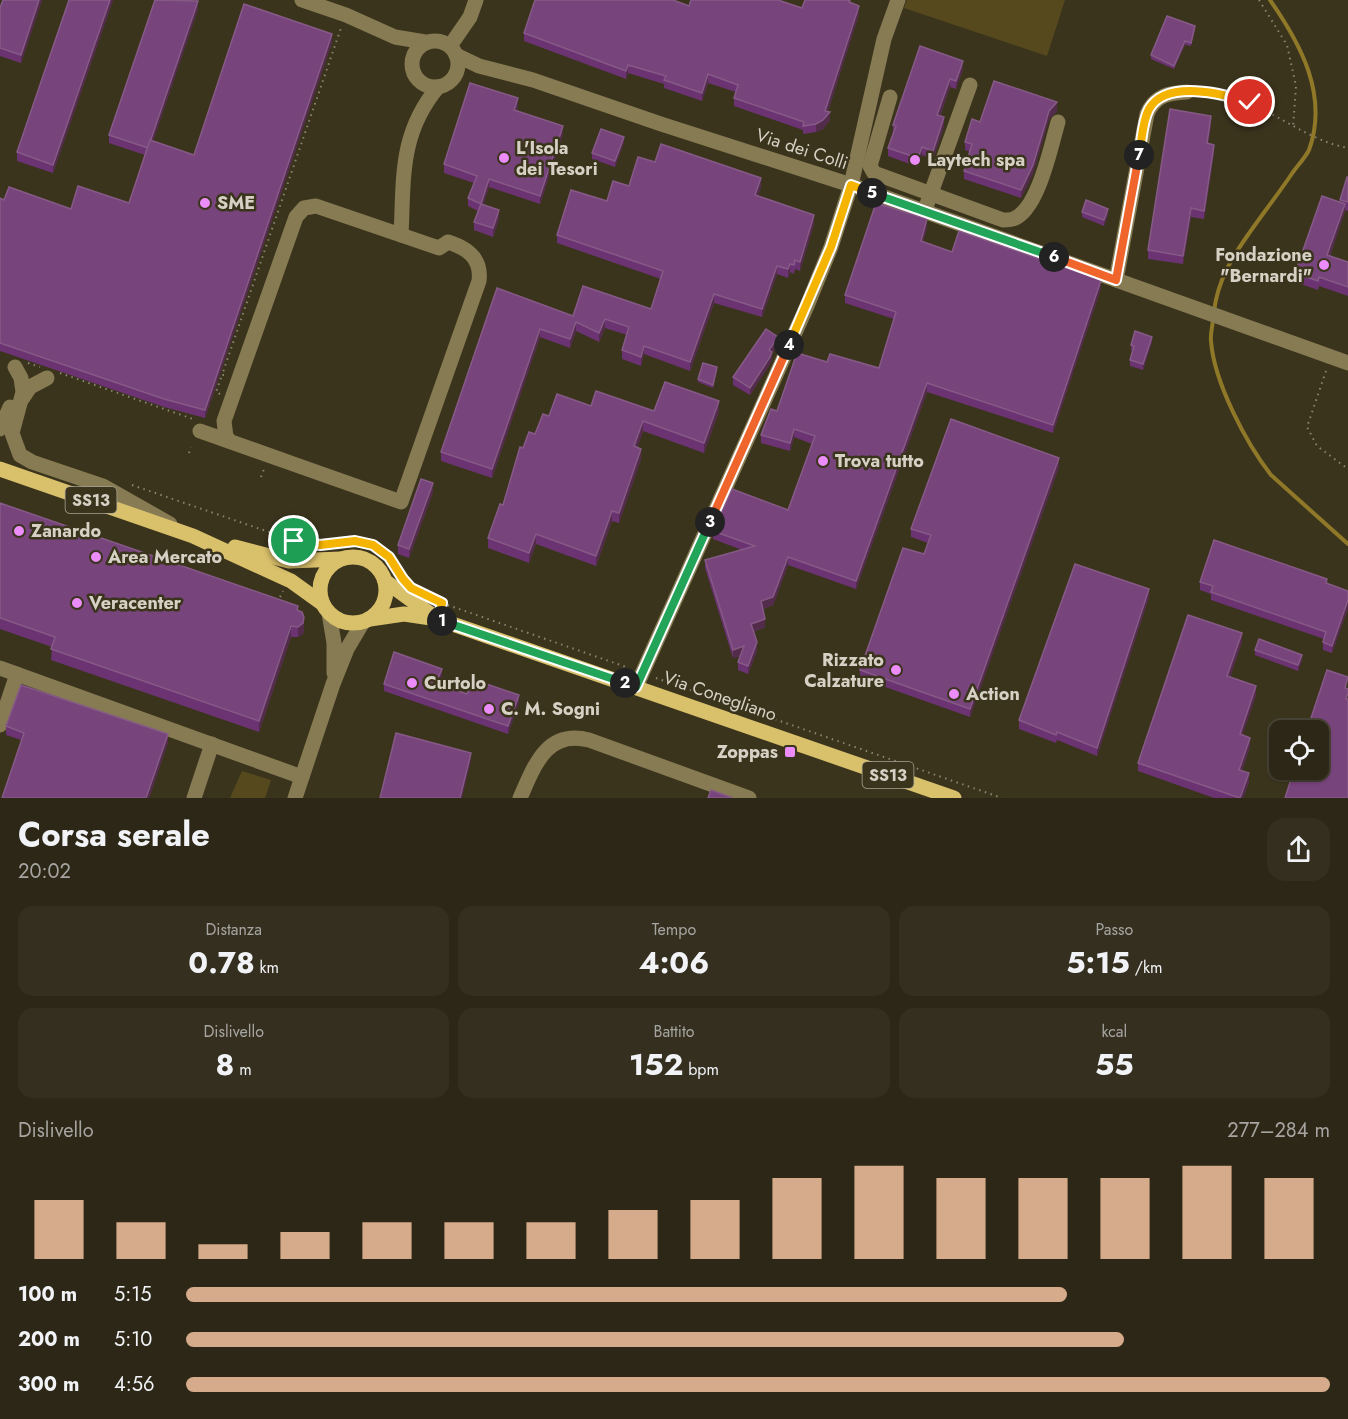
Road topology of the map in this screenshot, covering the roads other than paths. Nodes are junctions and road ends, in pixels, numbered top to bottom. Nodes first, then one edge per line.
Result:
1 (302, 0) edge
2 (476, 0) edge
3 (898, 0) edge
4 (381, 32) junction
5 (425, 42) junction
6 (453, 50) junction
7 (411, 64) junction
8 (507, 74) junction
9 (417, 79) junction
10 (453, 79) junction
11 (970, 85) dead end
12 (438, 87) junction
13 (1187, 92) road end
14 (890, 97) dead end
15 (416, 120) junction
16 (1058, 122) dead end
17 (851, 185) junction
18 (931, 194) junction
19 (924, 211) junction
20 (401, 235) junction
21 (1116, 280) junction
22 (1348, 363) edge
23 (49, 373) road end
24 (22, 399) junction
25 (224, 421) junction
26 (0, 429) edge
27 (231, 442) junction
28 (0, 468) edge
29 (188, 534) junction
30 (341, 559) junction
31 (385, 581) junction
32 (326, 609) junction
33 (438, 619) junction
34 (366, 620) junction
35 (0, 668) edge
36 (16, 674) junction
37 (333, 684) junction
38 (636, 687) junction
39 (0, 725) edge
40 (212, 744) junction
41 (302, 777) junction
42 (194, 798) edge
43 (295, 798) edge
44 (520, 798) edge
45 (749, 798) edge
46 (954, 798) edge

1 - 4 street, Via dei Colli
2 - 6 street
3 - 17 street
4 - 5 street, Via dei Colli
4 - 7 street, Via dei Colli
5 - 6 street, Via dei Colli
5 - 7 street
6 - 8 street, Via dei Colli
6 - 10 street
7 - 9 street, Via dei Colli
8 - 10 street, Via dei Colli
8 - 17 street, Via dei Colli
9 - 12 street
9 - 15 street
10 - 12 street, Via dei Colli
11 - 18 street
12 - 15 street
13 - 21 street
14 - 18 street
15 - 20 street
16 - 18 street
17 - 19 street, Via dei Colli
17 - 38 street
18 - 19 street
19 - 21 street, Via dei Colli
20 - 25 street
20 - 27 street
21 - 22 street, Via dei Colli
23 - 24 street
24 - 26 street
24 - 29 street
25 - 27 street
25 - 27 street
28 - 29 main road, SS13
29 - 30 main road, SS13
29 - 32 main road, SS13
30 - 31 main road
30 - 32 main road
31 - 33 main road, Via Conegliano / SS13
31 - 34 main road
32 - 34 main road
32 - 37 street
33 - 34 main road, Via Conegliano / SS13
33 - 38 main road, Via Conegliano / SS13
34 - 37 street
35 - 36 street
36 - 39 street
36 - 40 street
37 - 41 street
38 - 46 main road, Via Conegliano / SS13
40 - 41 street
40 - 42 street
41 - 43 street
44 - 45 street

